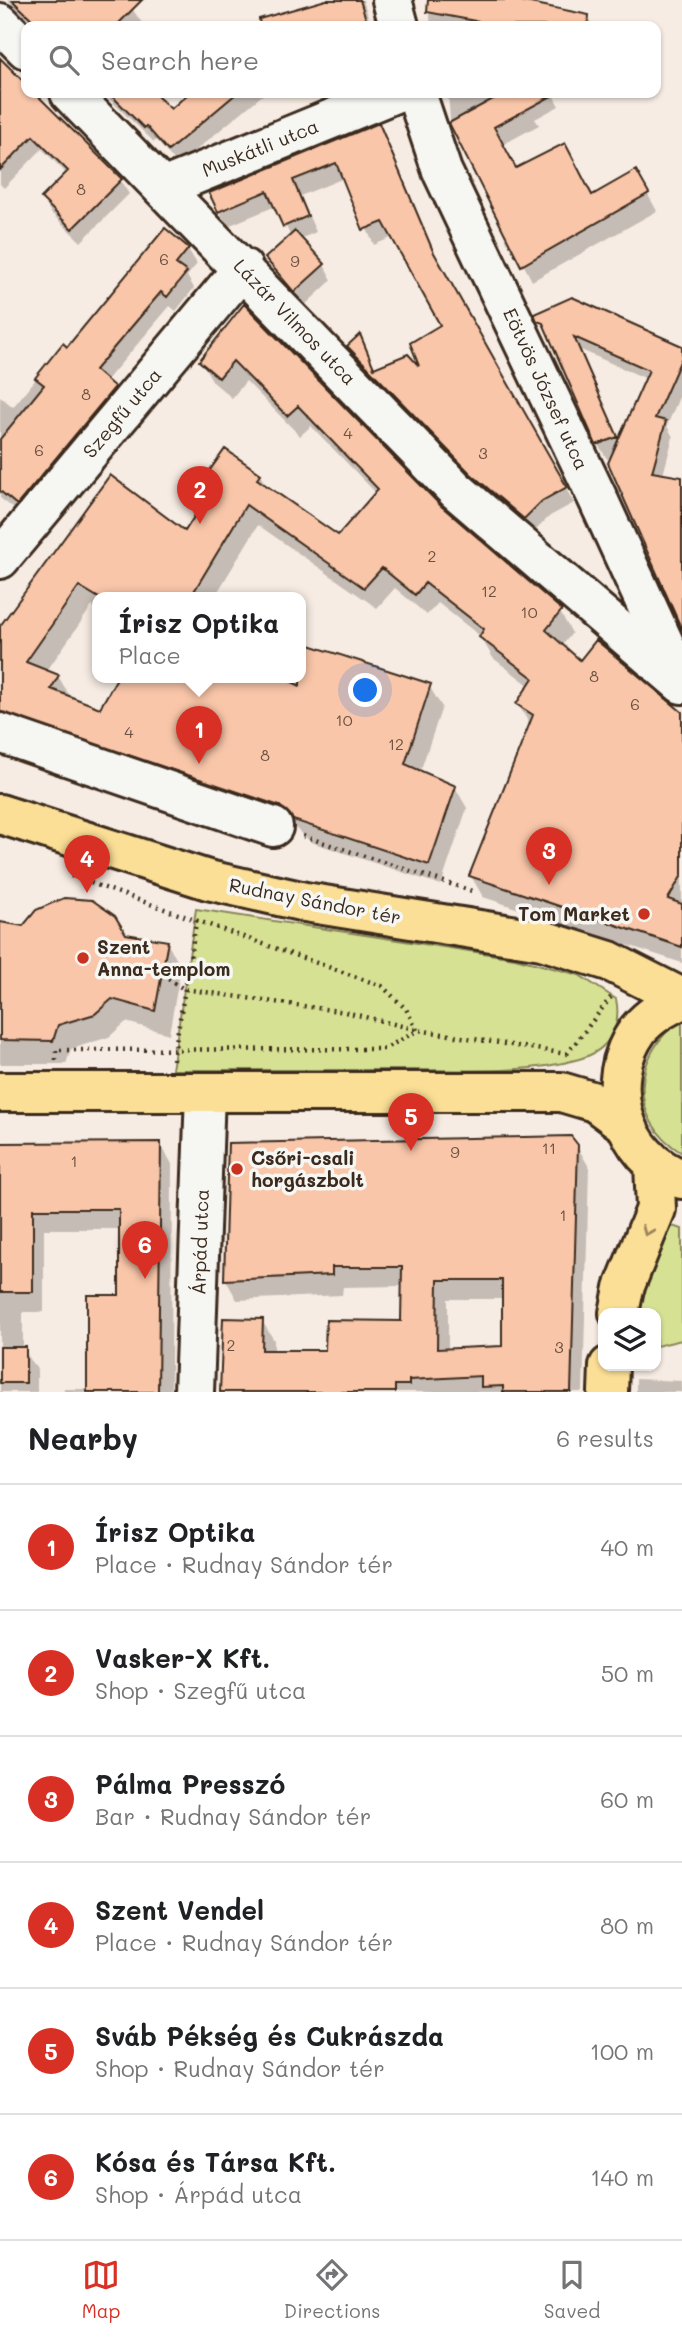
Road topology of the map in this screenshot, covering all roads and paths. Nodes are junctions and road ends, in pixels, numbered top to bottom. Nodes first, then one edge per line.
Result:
1 (392, 0) edge
2 (397, 21) edge
3 (0, 23) edge
4 (21, 44) edge
5 (75, 98) edge
6 (383, 98) edge
7 (418, 98) edge
8 (165, 187) junction
9 (243, 268) junction
10 (522, 550) joint
11 (0, 559) edge
12 (682, 684) edge
13 (0, 733) edge
14 (0, 814) edge
15 (273, 827) dead end
16 (65, 874) dead end
17 (204, 879) junction
18 (196, 919) junction
19 (632, 974) junction
20 (162, 975) dead end
21 (184, 989) junction
22 (682, 998) edge
23 (418, 1030) junction
24 (634, 1038) junction
25 (174, 1049) junction
26 (567, 1054) junction
27 (0, 1092) edge
28 (55, 1092) junction
29 (561, 1092) junction
30 (186, 1093) junction
31 (626, 1125) junction
32 (668, 1171) edge
33 (620, 1308) edge
34 (609, 1371) edge
35 (194, 1392) edge
36 (608, 1392) edge

1 - 2 street
3 - 4 street
5 - 8 street, Lázár Vilmos utca
6 - 8 street, Muskátli utca
7 - 12 street, Eötvös József utca
8 - 9 street, Lázár Vilmos utca
9 - 10 street, Lázár Vilmos utca
9 - 11 street, Szegfű utca
10 - 12 street, Eötvös József utca
13 - 15 street
14 - 17 main road, Rudnay Sándor tér
16 - 18 path
17 - 18 path
17 - 19 main road, Rudnay Sándor tér
18 - 21 path
18 - 23 path
19 - 22 main road, Rudnay Sándor tér
19 - 24 main road
19 - 26 path
20 - 21 path
21 - 23 path
21 - 25 path
22 - 24 main road
23 - 25 path
23 - 26 path
24 - 29 main road
24 - 31 main road
25 - 28 path
25 - 30 path
26 - 29 path
27 - 28 main road
28 - 30 main road
29 - 30 main road
29 - 31 main road
30 - 35 street, Árpád utca
31 - 32 main road
32 -> 33 main road
34 - 36 main road

